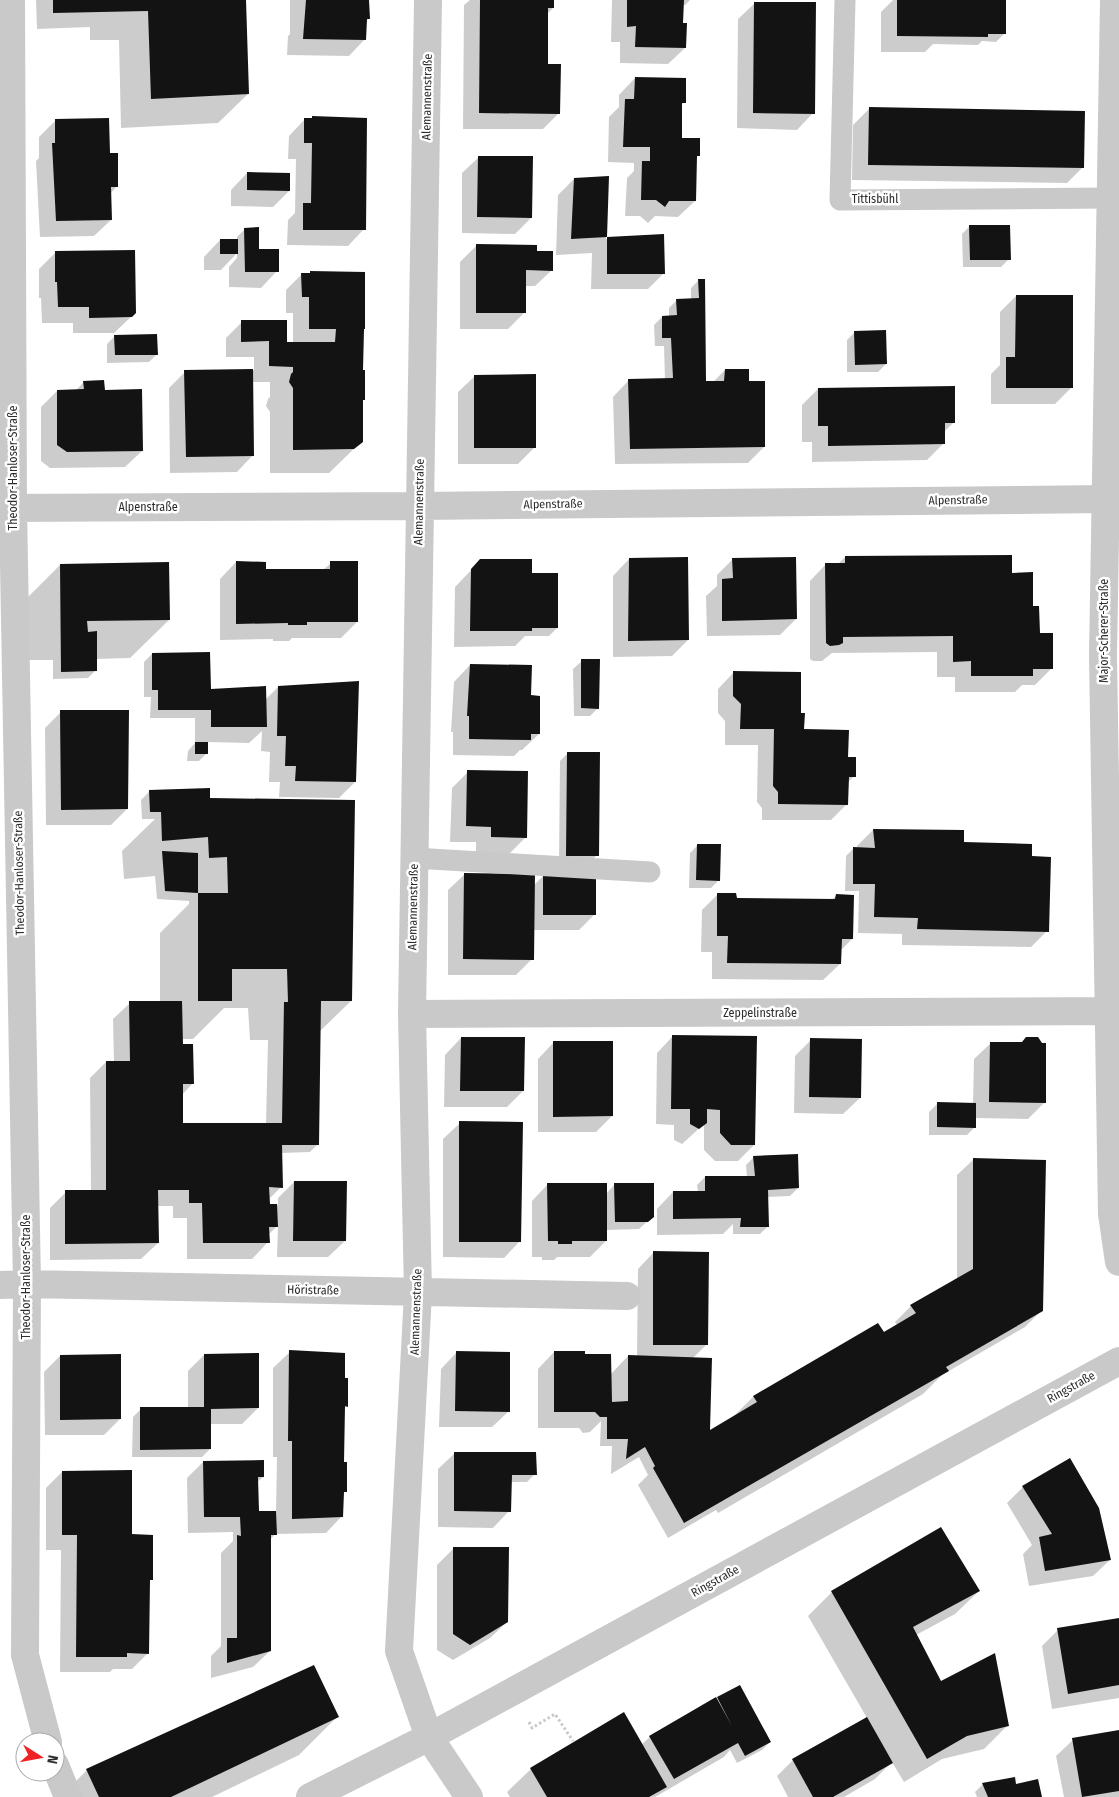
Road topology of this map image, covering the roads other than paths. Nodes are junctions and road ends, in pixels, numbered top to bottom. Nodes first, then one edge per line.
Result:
1 (11, 0) edge
2 (428, 0) edge
3 (845, 0) edge
4 (1114, 0) edge
5 (1110, 198) junction
6 (1106, 499) junction
7 (419, 506) junction
8 (6, 508) edge
9 (414, 858) junction
10 (650, 872) dead end
11 (1108, 1011) junction
12 (412, 1014) junction
13 (1119, 1262) edge
14 (27, 1284) junction
15 (0, 1285) edge
16 (418, 1293) junction
17 (627, 1296) dead end
18 (1119, 1360) edge
19 (45, 1732) edge
20 (429, 1737) junction
21 (62, 1782) edge
22 (68, 1797) edge
23 (310, 1797) edge
24 (469, 1797) edge

1 - 8 street, Theodor-Hanloser-Straße
2 - 7 street, Alemannenstraße
3 - 5 lane, Tittisbühl
4 - 5 street, Major-Scherer-Straße
5 - 6 street, Major-Scherer-Straße
6 - 7 street, Alpenstraße
6 - 11 street, Major-Scherer-Straße
7 - 8 street, Alpenstraße
7 - 9 street, Alemannenstraße
8 - 14 street, Theodor-Hanloser-Straße
9 - 10 lane
9 - 12 street, Alemannenstraße
11 - 12 street, Zeppelinstraße
11 - 13 street, Major-Scherer-Straße
12 - 16 street, Alemannenstraße
14 - 15 street, Höristraße
14 - 16 street, Höristraße
14 - 19 street, Theodor-Hanloser-Straße
16 - 17 street, Höristraße
16 - 20 street, Alemannenstraße
18 - 20 street, Ringstraße
20 - 23 street, Ringstraße
20 - 24 street, Alemannenstraße
21 - 22 street

